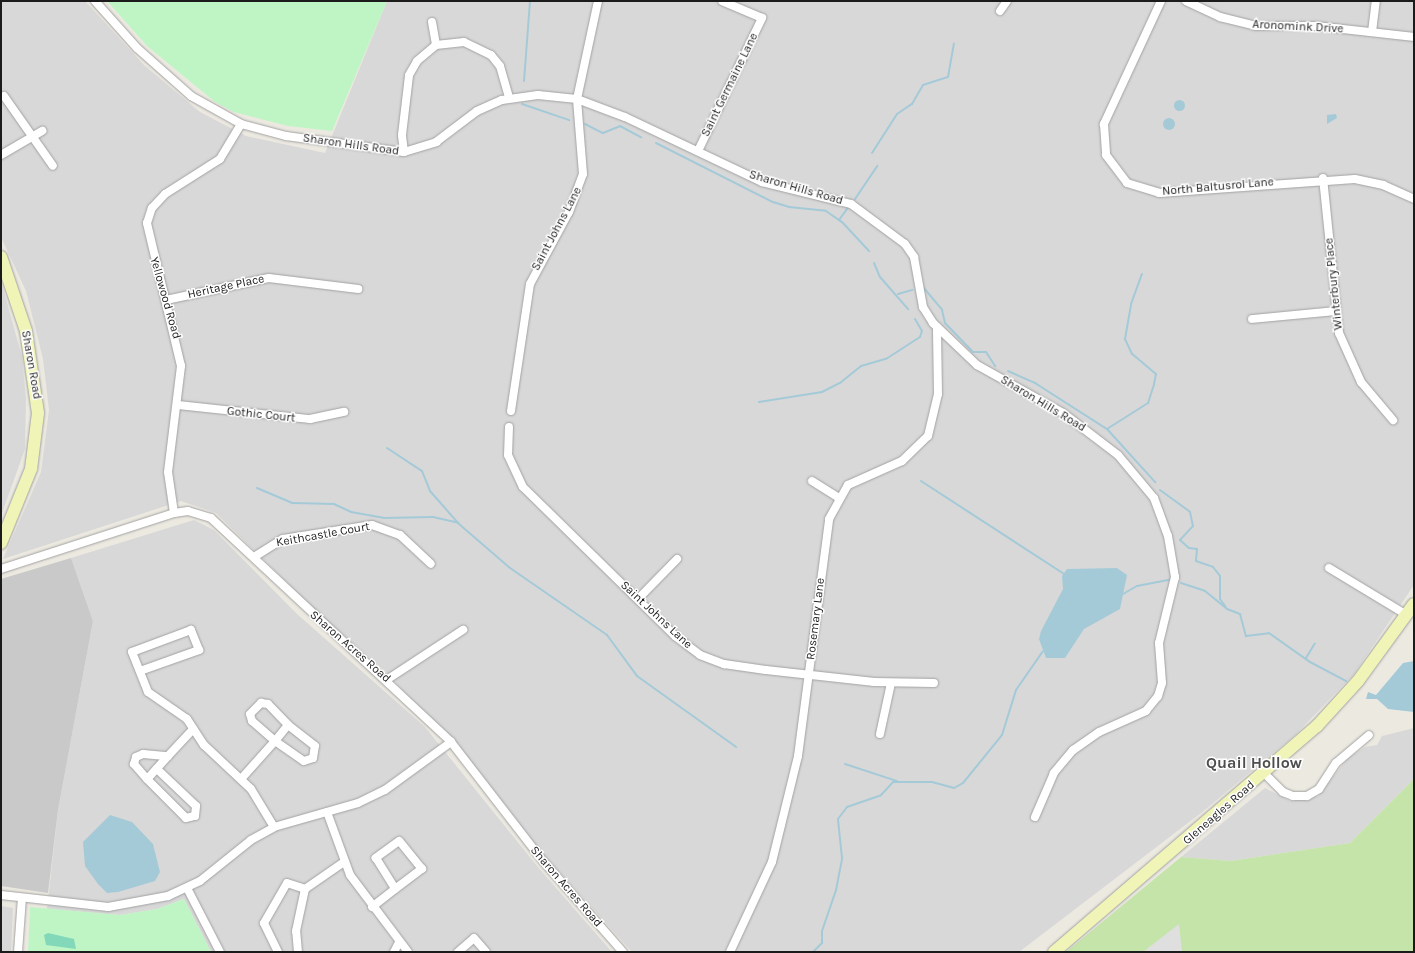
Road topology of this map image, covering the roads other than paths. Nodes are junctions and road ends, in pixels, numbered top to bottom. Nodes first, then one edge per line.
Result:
1 (95, 1) edge
2 (598, 1) edge
3 (722, 1) edge
4 (1007, 1) edge
5 (1161, 1) edge
6 (1186, 1) edge
7 (1376, 1) edge
8 (1000, 11) dead end
9 (432, 22) dead end
10 (1372, 32) junction
11 (1414, 37) edge
12 (436, 45) junction
13 (4, 96) dead end
14 (509, 98) junction
15 (578, 99) junction
16 (241, 124) junction
17 (42, 131) dead end
18 (33, 136) junction
19 (404, 152) junction
20 (698, 152) junction
21 (1, 155) edge
22 (53, 166) dead end
23 (1323, 178) junction
24 (1414, 199) edge
25 (1, 257) edge
26 (358, 289) dead end
27 (166, 300) junction
28 (1335, 311) junction
29 (1252, 318) dead end
30 (937, 327) junction
31 (178, 405) junction
32 (511, 411) dead end
33 (344, 412) dead end
34 (1394, 420) dead end
35 (509, 427) dead end
36 (812, 481) dead end
37 (838, 497) junction
38 (174, 513) junction
39 (4, 526) edge
40 (1, 543) edge
41 (254, 557) junction
42 (678, 559) dead end
43 (431, 564) dead end
44 (1328, 568) dead end
45 (1, 569) edge
46 (638, 599) junction
47 (1414, 604) edge
48 (1407, 615) junction
49 (463, 630) dead end
50 (140, 671) junction
51 (809, 675) junction
52 (388, 679) junction
53 (891, 683) junction
54 (934, 683) dead end
55 (288, 725) junction
56 (193, 729) junction
57 (880, 734) dead end
58 (1369, 734) dead end
59 (275, 740) junction
60 (451, 742) junction
61 (168, 756) junction
62 (157, 769) junction
63 (1264, 773) junction
64 (147, 779) junction
65 (240, 779) junction
66 (327, 812) junction
67 (1035, 817) dead end
68 (274, 827) junction
69 (344, 862) junction
70 (187, 888) junction
71 (305, 889) junction
72 (395, 889) junction
73 (1, 895) edge
74 (22, 898) junction
75 (372, 907) junction
76 (400, 942) junction
77 (18, 952) edge
78 (220, 952) edge
79 (278, 952) edge
80 (298, 952) edge
81 (394, 952) edge
82 (408, 952) edge
83 (458, 952) edge
84 (486, 952) edge
85 (623, 952) edge
86 (730, 952) edge
87 (1054, 952) edge

1 - 16 street, Sharon Hills Road
2 - 15 street, Saint Johns Lane
3 - 20 street, Saint Germaine Lane
4 - 8 street
5 - 23 street, North Baltusrol Lane
6 - 10 street, Aronomink Drive
7 - 10 street
9 - 12 street
10 - 11 street, Aronomink Drive
12 - 14 street
12 - 19 street
13 - 18 street
14 - 15 street, Sharon Hills Road
14 - 19 street, Sharon Hills Road
15 - 20 street, Sharon Hills Road
15 - 32 street, Saint Johns Lane
16 - 19 street, Sharon Hills Road
16 - 27 street, Yellowood Road
17 - 18 street
18 - 21 street
18 - 22 street
20 - 30 street, Sharon Hills Road
23 - 24 street, North Baltusrol Lane
23 - 28 street, Winterbury Place
25 - 39 street, Sharon Road
26 - 27 street, Heritage Place
27 - 31 street, Yellowood Road
28 - 29 street
28 - 34 street, Winterbury Place
30 - 37 street, Rosemary Lane
30 - 67 street, Sharon Hills Road
31 - 33 street, Gothic Court
31 - 38 street, Yellowood Road
35 - 46 street, Saint Johns Lane
36 - 37 street
37 - 51 street, Rosemary Lane
38 - 41 street, Sharon Acres Road
38 - 45 street, Sharon Acres Road
39 - 40 street, Sharon Road
41 - 43 street, Keithcastle Court
41 - 52 street, Sharon Acres Road
42 - 46 street
44 - 48 street
46 - 51 street, Saint Johns Lane
47 - 48 street, Gleneagles Road
48 - 63 street, Gleneagles Road
49 - 52 street
50 - 50 street
50 - 56 street
51 - 53 street, Saint Johns Lane
51 - 86 street, Rosemary Lane
52 - 60 street, Sharon Acres Road
53 - 54 street, Saint Johns Lane
53 - 57 street
55 - 59 street
55 - 59 street
55 - 59 street
56 - 61 street
56 - 65 street
58 - 63 street
59 - 65 street
60 - 66 street
60 - 85 street, Sharon Acres Road
61 - 62 street
61 - 64 street
62 - 64 street
62 - 64 street
63 - 87 street, Gleneagles Road
65 - 68 street
66 - 68 street
66 - 69 street
68 - 70 street
69 - 71 street
69 - 75 street
70 - 74 street
70 - 78 street
71 - 79 street
71 - 80 street
72 - 72 street
72 - 75 street
73 - 74 street
74 - 77 street
75 - 76 street
76 - 81 street
76 - 82 street
83 - 84 street

